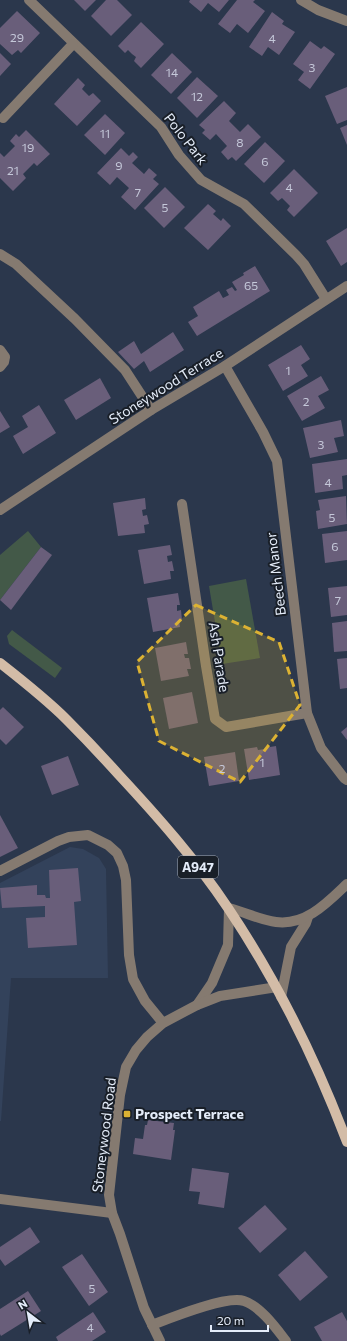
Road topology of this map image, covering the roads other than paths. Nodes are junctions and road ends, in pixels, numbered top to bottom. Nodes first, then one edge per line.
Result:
1 (28, 0) edge
2 (301, 0) edge
3 (347, 21) edge
4 (73, 44) junction
5 (4, 118) dead end
6 (0, 254) edge
7 (347, 286) edge
8 (326, 299) junction
9 (0, 350) edge
10 (225, 366) junction
11 (0, 367) edge
12 (152, 410) junction
13 (182, 504) dead end
14 (0, 510) edge
15 (0, 663) edge
16 (307, 713) junction
17 (347, 780) edge
18 (0, 871) edge
19 (347, 884) edge
20 (228, 908) junction
21 (308, 917) junction
22 (277, 987) junction
23 (281, 997) junction
24 (197, 1005) junction
25 (164, 1023) junction
26 (347, 1142) edge
27 (0, 1199) edge
28 (112, 1213) junction
29 (152, 1325) junction
30 (160, 1341) edge
31 (286, 1341) edge

1 - 4 street, Polo Park
2 - 3 street
4 - 5 street
4 - 8 street, Polo Park
6 - 12 street
7 - 8 street, Stoneywood Terrace
8 - 10 street, Stoneywood Terrace
9 - 11 street
10 - 12 street, Stoneywood Terrace
10 - 16 street, Beech Manor
12 - 14 street, Stoneywood Terrace
13 - 16 street, Ash Parade
15 - 20 main road, A947
16 - 17 street, Beech Manor
18 - 25 street
19 - 21 street
20 - 21 street
20 - 22 main road, A947
20 - 24 street, Stoneywood Road
21 - 23 street
22 - 23 main road, A947
22 - 24 street, Stoneywood Road
23 - 26 main road, A947
24 - 25 street, Stoneywood Road
25 - 28 street, Stoneywood Road
27 - 28 street
28 - 29 street, Stoneywood Road
29 - 30 street, Stoneywood Road
29 - 31 street

